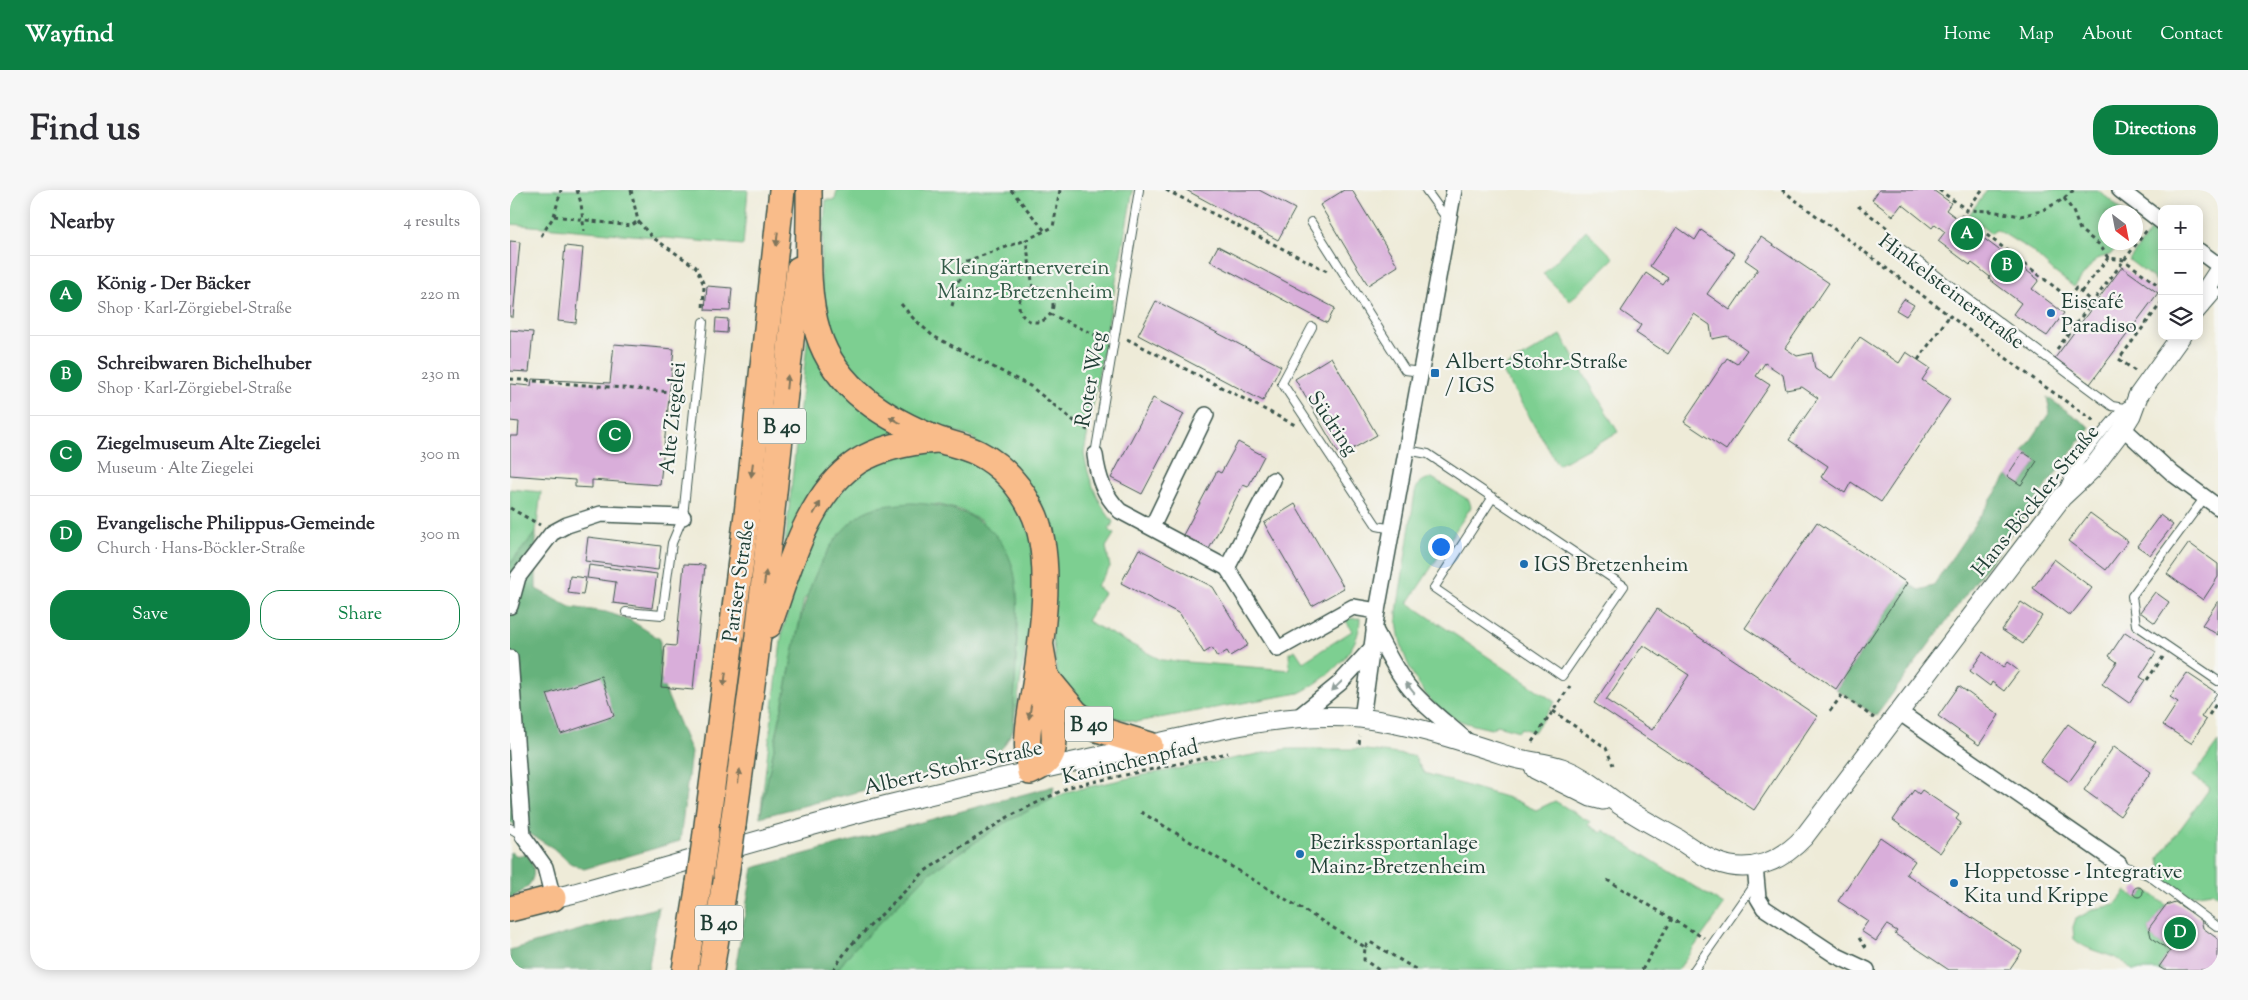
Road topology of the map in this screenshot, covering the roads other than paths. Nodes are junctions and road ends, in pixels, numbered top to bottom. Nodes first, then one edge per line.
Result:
1 (782, 190) edge
2 (808, 190) edge
3 (1139, 190) edge
4 (1426, 190) edge
5 (1454, 190) edge
6 (2120, 190) edge
7 (2158, 219) edge
8 (1449, 220) junction
9 (1311, 222) dead end
10 (1892, 242) road end
11 (2203, 254) edge
12 (2218, 265) edge
13 (2218, 272) edge
14 (2218, 292) edge
15 (2203, 295) edge
16 (2203, 310) edge
17 (703, 322) road end
18 (1312, 327) dead end
19 (2177, 340) edge
20 (1421, 372) junction
21 (1206, 415) dead end
22 (2126, 417) junction
23 (940, 440) junction
24 (1407, 450) junction
25 (1095, 455) joint
26 (1273, 480) dead end
27 (1493, 497) junction
28 (2205, 497) junction
29 (2218, 507) edge
30 (684, 518) junction
31 (1152, 527) junction
32 (1392, 529) junction
33 (1227, 568) junction
34 (510, 606) edge
35 (1377, 611) junction
36 (626, 612) dead end
37 (1374, 628) junction
38 (1041, 647) junction
39 (1370, 650) junction
40 (510, 658) edge
41 (755, 662) junction
42 (1045, 676) junction
43 (2218, 682) edge
44 (1899, 712) junction
45 (1297, 718) junction
46 (1362, 718) junction
47 (1467, 742) junction
48 (1150, 745) junction
49 (1030, 772) junction
50 (517, 832) edge
51 (2119, 864) joint
52 (1756, 874) junction
53 (553, 898) junction
54 (510, 909) edge
55 (2218, 927) edge
56 (685, 970) edge
57 (712, 970) edge
58 (1694, 970) edge
59 (1866, 970) edge

1 -> 56 highway, Pariser Straße / B 40, bridge
23 -> 2 highway, B 40
41 -> 2 highway, Pariser Straße / B 40
3 - 25 lane, Roter Weg
4 - 8 lane
5 - 8 street
6 - 7 street
8 - 20 street
9 - 20 lane
10 - 22 lane
11 - 12 street
13 - 15 street
14 - 16 lane
17 - 30 lane, Alte Ziegelei
18 - 32 lane, Südring
19 - 22 street, Hans-Böckler-Straße
20 - 24 street
21 - 31 street
22 - 28 street
22 - 44 street, Hans-Böckler-Straße
23 - 38 highway, B 40
41 -> 23 highway, B 40
24 - 27 lane
24 - 32 street
25 - 31 street
26 - 33 street
27 - 27 lane
28 - 29 street
28 - 43 lane
30 - 34 street
30 - 36 lane, Alte Ziegelei
31 - 33 street
32 - 35 street
33 - 35 street
35 - 37 street
37 - 39 street
47 -> 37 street
38 - 42 highway, B 40
38 -> 49 highway, B 40
39 -> 45 street
39 - 46 street
40 - 50 street
57 -> 41 highway, Pariser Straße / B 40, bridge
42 - 48 highway, B 40
42 - 49 highway, B 40
44 - 51 street
44 - 52 street, Hans-Böckler-Straße
45 - 46 street, Albert-Stohr-Straße
45 - 48 street, Albert-Stohr-Straße
46 - 47 street, Albert-Stohr-Straße
47 - 52 street, Albert-Stohr-Straße
48 - 49 street, Albert-Stohr-Straße
49 - 53 street, Albert-Stohr-Straße
50 - 53 street
51 - 55 lane
52 - 58 lane
52 - 59 street
53 - 54 highway

